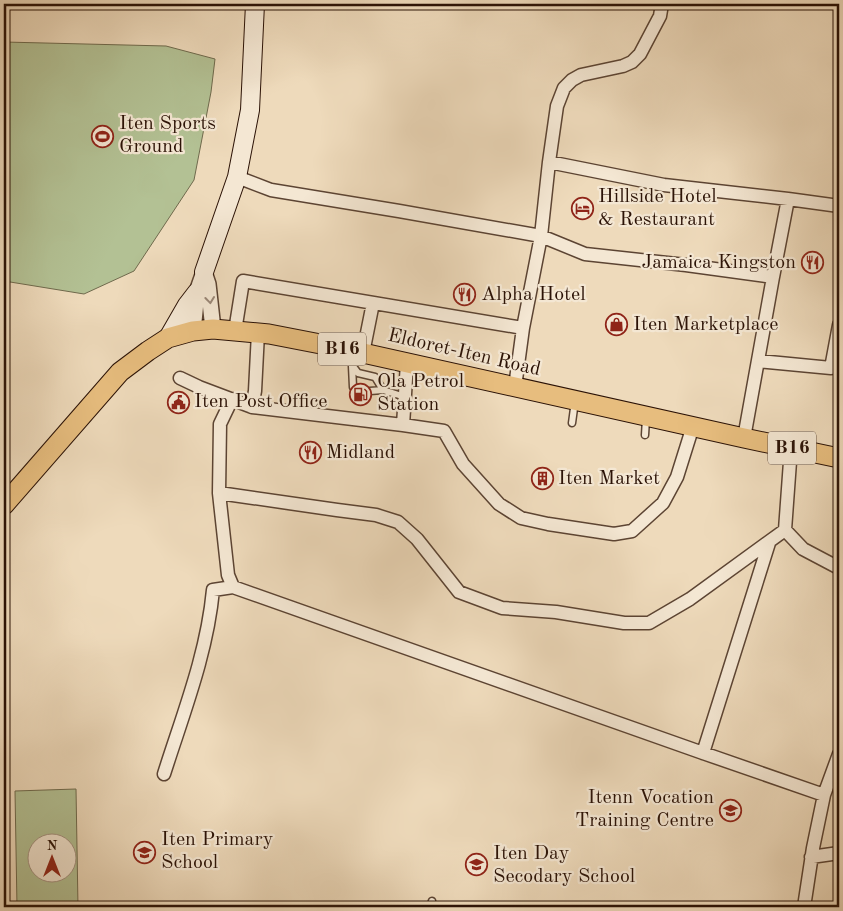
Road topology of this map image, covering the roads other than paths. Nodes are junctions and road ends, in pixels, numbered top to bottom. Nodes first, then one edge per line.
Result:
1 (255, 4) edge
2 (662, 4) edge
3 (549, 162) junction
4 (237, 177) junction
5 (788, 199) junction
6 (839, 206) edge
7 (541, 236) junction
8 (204, 272) junction
9 (773, 277) junction
10 (196, 292) junction
11 (374, 303) junction
12 (839, 325) edge
13 (524, 328) junction
14 (213, 329) junction
15 (193, 331) junction
16 (235, 331) junction
17 (258, 333) junction
18 (168, 338) junction
19 (356, 356) junction
20 (758, 361) junction
21 (407, 363) junction
22 (180, 378) dead end
23 (515, 387) junction
24 (357, 388) dead end
25 (370, 390) dead end
26 (383, 390) junction
27 (405, 397) junction
28 (232, 399) junction
29 (575, 400) junction
30 (252, 407) junction
31 (647, 416) junction
32 (572, 423) dead end
33 (403, 425) junction
34 (693, 426) junction
35 (645, 435) dead end
36 (744, 438) junction
37 (791, 448) junction
38 (839, 458) edge
39 (219, 493) junction
40 (4, 505) edge
41 (785, 530) junction
42 (769, 543) junction
43 (839, 568) edge
44 (233, 587) junction
45 (703, 754) junction
46 (839, 754) edge
47 (164, 774) dead end
48 (824, 795) junction
49 (839, 853) edge
50 (811, 857) junction
51 (804, 907) edge

1 - 4 main road
2 - 3 street
3 - 5 street
3 - 7 street
4 - 7 street
4 - 8 main road
5 - 6 street
5 - 9 street
7 - 9 street
7 - 13 street
8 - 10 street
8 -> 14 street
9 - 20 street
10 - 15 street
10 - 18 main road
11 - 13 street
11 - 16 street
11 - 19 street
12 - 20 street
13 - 23 street
14 - 15 main road, Eldoret-Iten Road / B16
14 - 16 main road, Eldoret-Iten Road / B16
15 - 18 main road, Eldoret-Iten Road / B16
16 - 17 main road, Eldoret-Iten Road / B16
17 - 19 main road, Eldoret-Iten Road / B16
17 - 30 street
18 - 40 main road, Eldoret-Iten Road / B16
19 - 21 main road, Eldoret-Iten Road / B16
19 - 24 lane
19 - 26 lane
20 - 36 street
21 - 23 main road, Eldoret-Iten Road / B16
21 - 27 street
22 - 28 street
23 - 29 main road, Eldoret-Iten Road / B16
25 - 26 lane
26 - 27 lane
27 - 33 street
28 - 30 street
28 - 39 street
29 - 31 main road, Eldoret-Iten Road / B16
29 - 32 lane
30 - 33 street
31 - 34 main road, Eldoret-Iten Road / B16
31 - 35 lane
33 - 34 street
34 - 36 main road, Eldoret-Iten Road / B16
36 - 37 main road, B16
37 - 38 main road, B16
37 - 41 street
39 - 42 street
39 - 44 street
41 - 42 street
41 - 43 street
42 - 45 street
44 - 45 street
44 - 47 street
45 - 48 street
46 - 48 street
48 - 50 street
49 - 50 street
50 - 51 street

